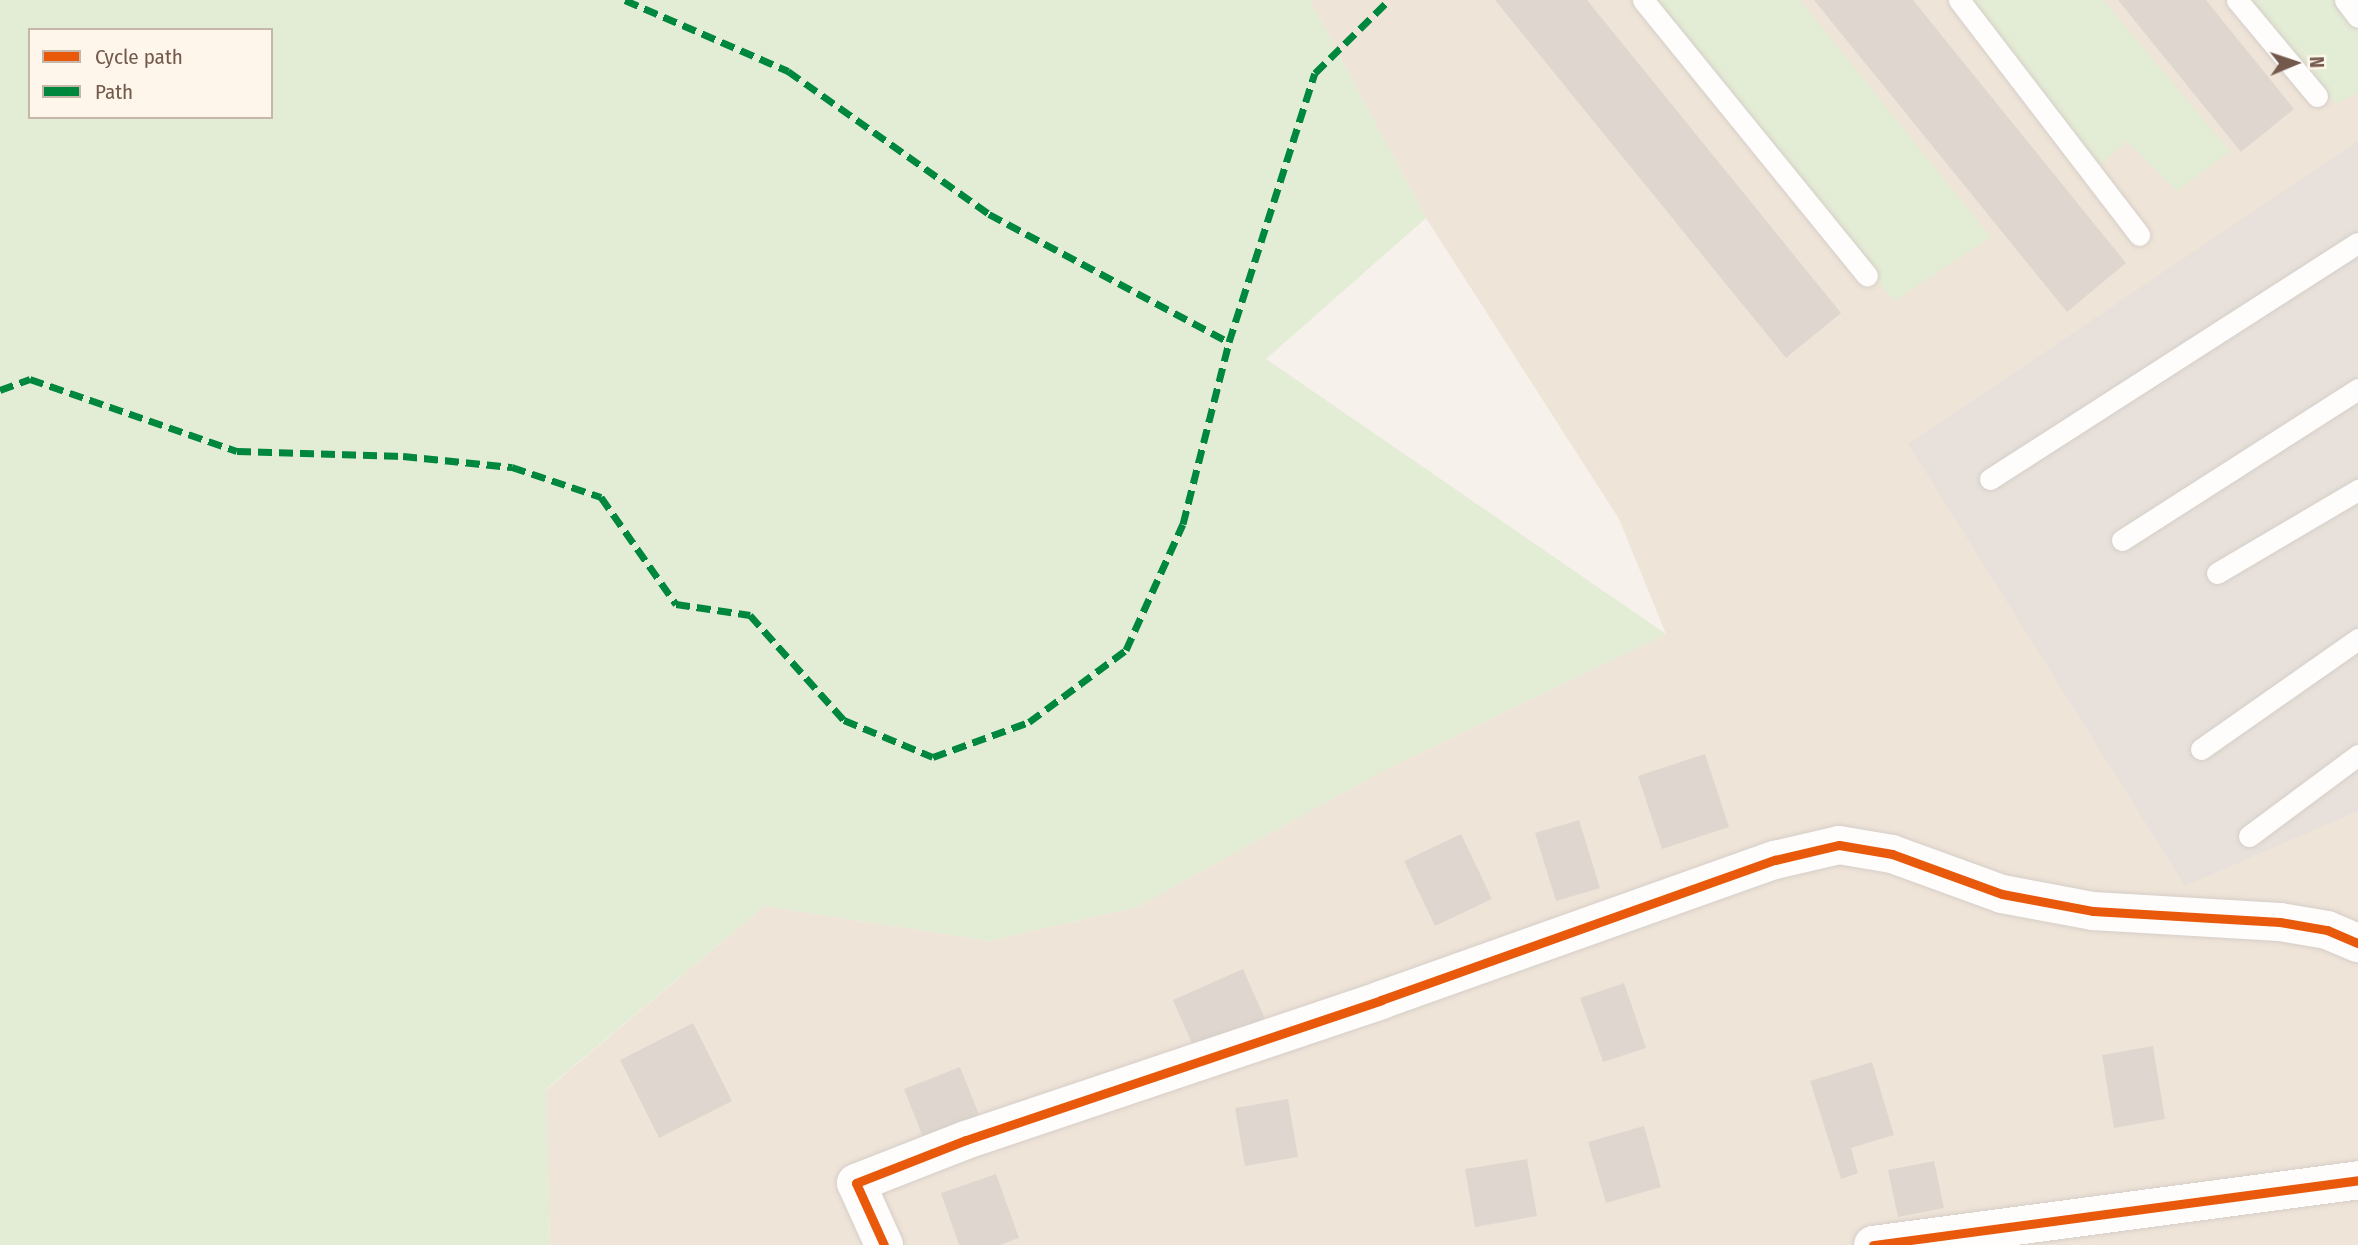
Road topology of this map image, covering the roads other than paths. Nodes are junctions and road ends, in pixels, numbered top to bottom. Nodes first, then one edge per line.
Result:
1 (1643, 0) edge
2 (1959, 0) edge
3 (2237, 0) edge
4 (2345, 0) edge
5 (2358, 17) edge
6 (2317, 96) dead end
7 (2139, 235) dead end
8 (2358, 243) edge
9 (1867, 276) dead end
10 (2358, 389) edge
11 (1990, 479) dead end
12 (2358, 490) edge
13 (2122, 540) dead end
14 (2217, 573) dead end
15 (2358, 639) edge
16 (2201, 749) dead end
17 (2358, 755) edge
18 (2249, 836) dead end
19 (2358, 943) edge
20 (2358, 1180) edge
21 (884, 1245) edge
22 (1873, 1245) edge

1 - 9 lane
2 - 7 lane
3 - 6 lane
4 - 5 lane
8 - 11 lane
10 - 13 lane
12 - 14 lane
15 - 16 lane
17 - 18 lane
19 - 21 street
20 - 22 street

